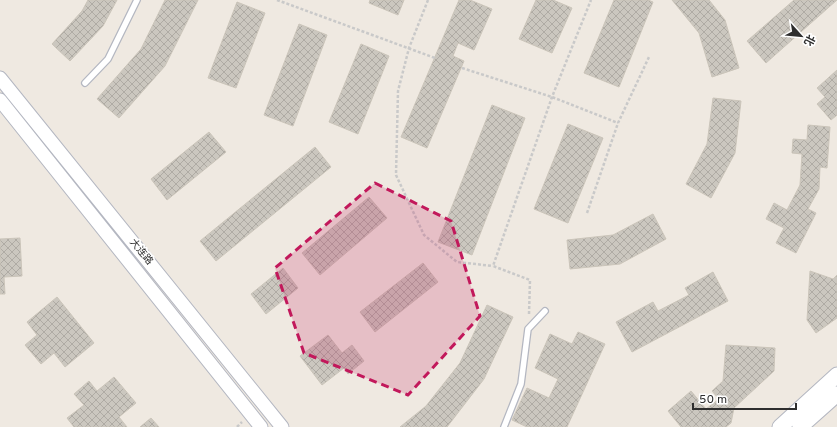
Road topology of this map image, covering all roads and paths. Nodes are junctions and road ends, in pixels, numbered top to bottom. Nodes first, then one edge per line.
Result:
1 (137, 0) edge
2 (277, 0) edge
3 (428, 0) edge
4 (591, 0) edge
5 (409, 48) junction
6 (649, 57) dead end
7 (435, 58) dead end
8 (462, 68) dead end
9 (0, 78) edge
10 (84, 83) dead end
11 (552, 97) junction
12 (0, 100) edge
13 (618, 123) junction
14 (587, 213) dead end
15 (493, 266) junction
16 (545, 311) dead end
17 (528, 329) junction
18 (837, 375) edge
19 (837, 394) edge
20 (261, 427) edge
21 (282, 427) edge
22 (504, 427) edge
23 (780, 427) edge
24 (800, 427) edge

1 - 10 lane
2 - 5 path
3 - 5 path
4 - 11 path
5 - 7 path
5 - 15 path
6 - 13 path
8 - 11 path
9 - 21 street, 大连路
11 - 13 path
11 - 15 path
12 - 20 street, 大连路
13 - 14 path
15 - 17 path
16 - 17 lane
17 - 22 lane
18 - 23 main road
19 - 24 main road

